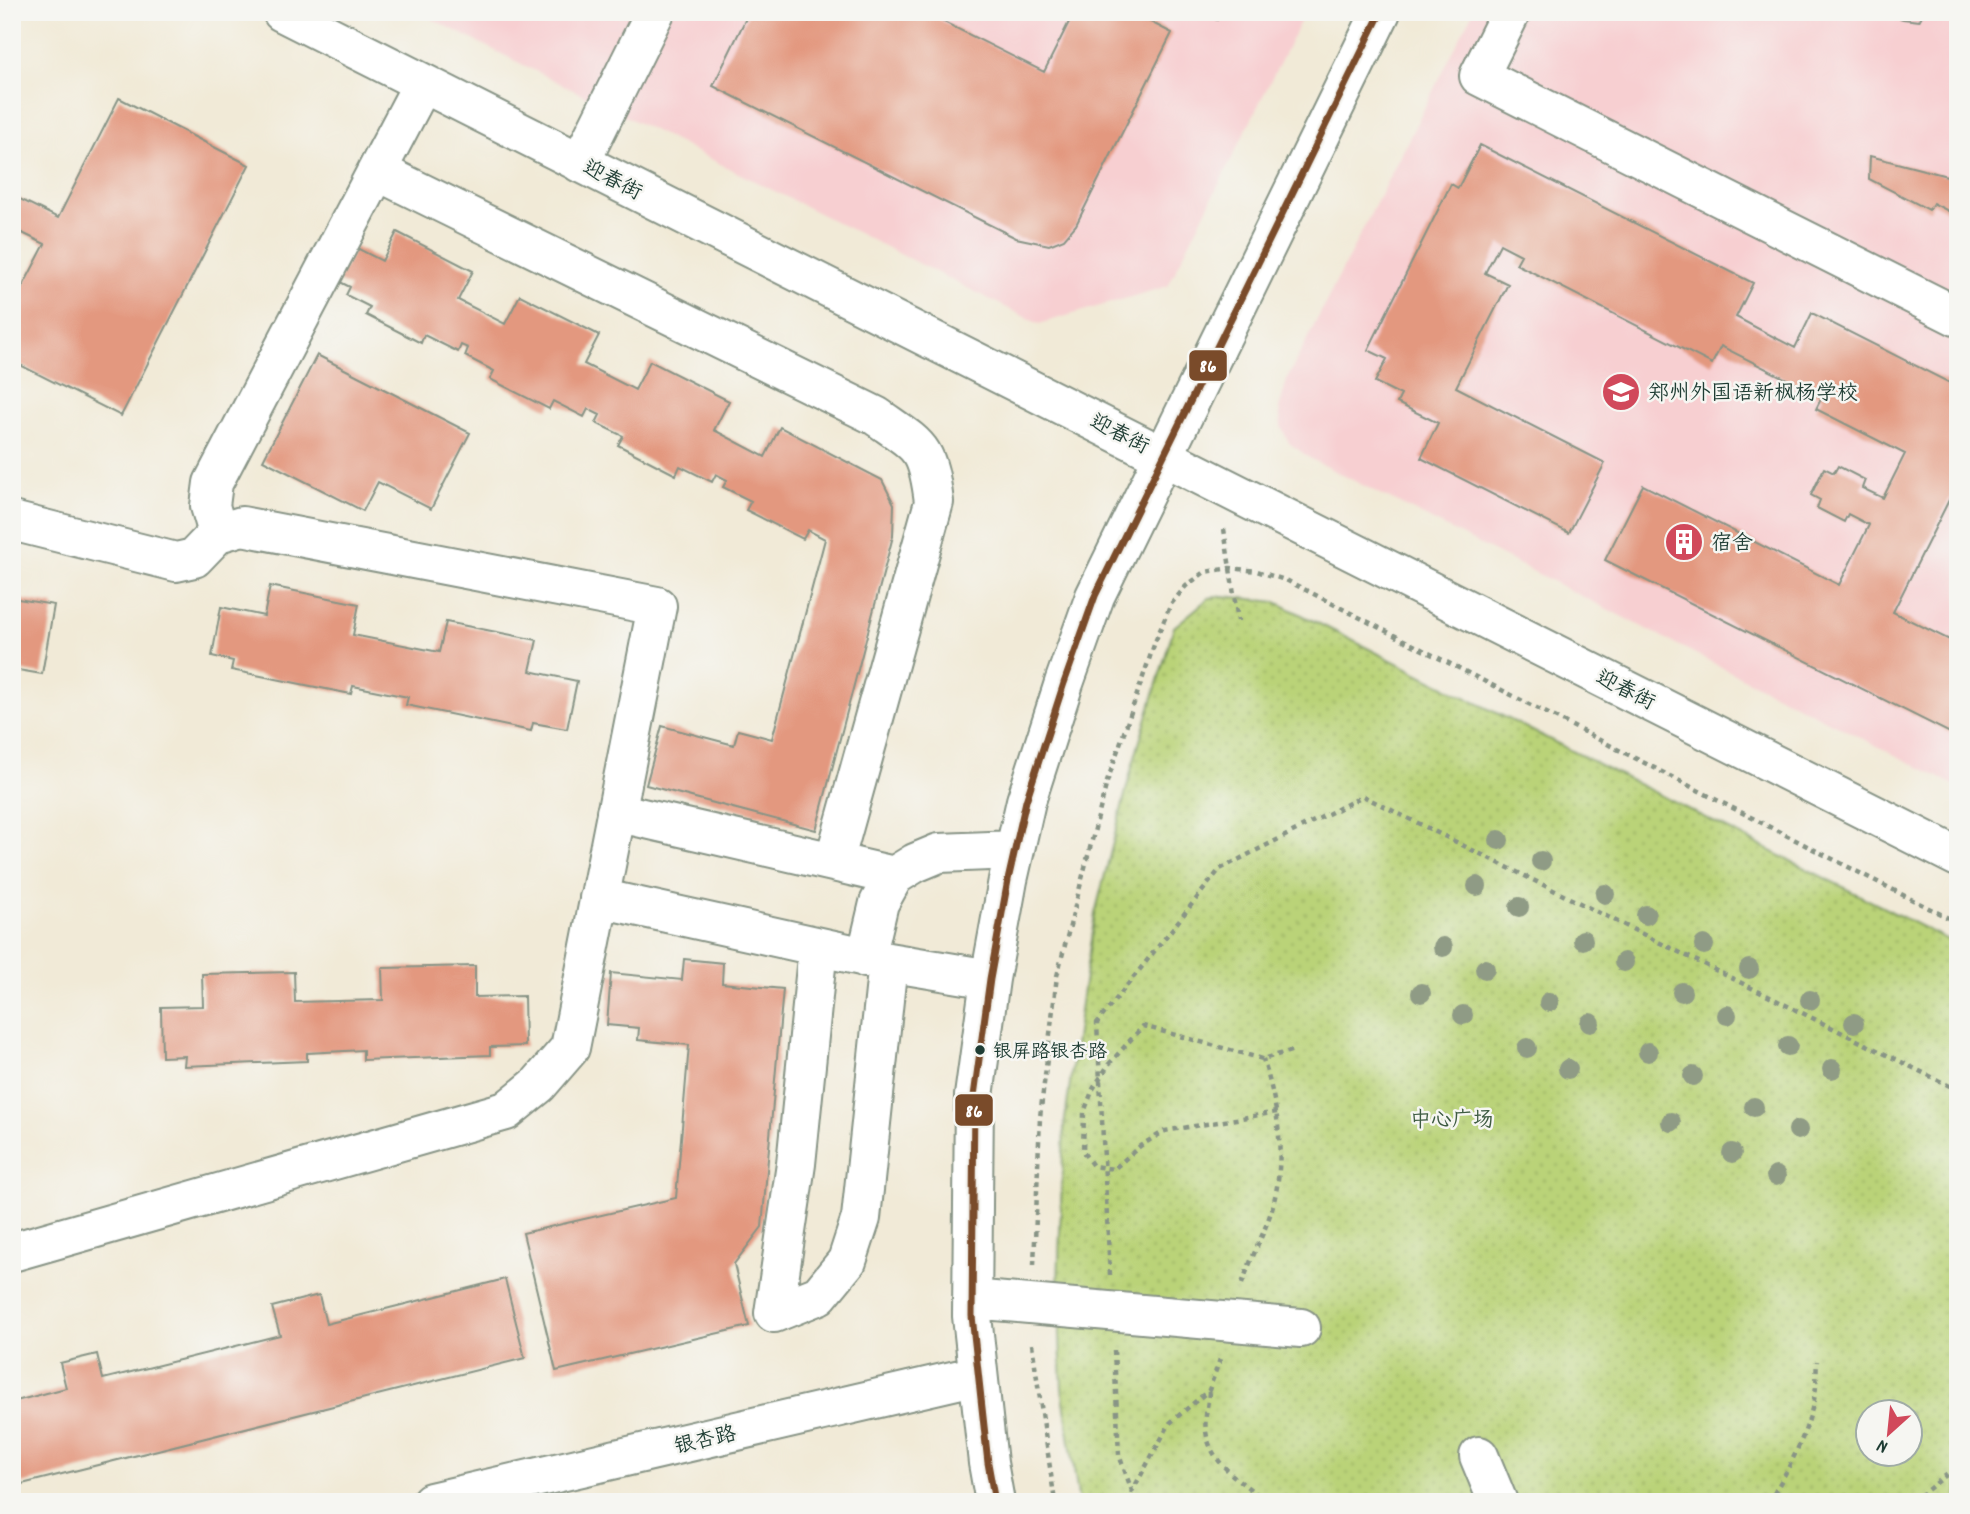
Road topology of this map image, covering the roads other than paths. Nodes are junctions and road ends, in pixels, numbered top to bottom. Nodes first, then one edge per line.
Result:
1 (282, 12) edge
2 (655, 12) edge
3 (1381, 12) edge
4 (1511, 12) edge
5 (423, 83) junction
6 (580, 163) junction
7 (377, 171) junction
8 (1958, 317) edge
9 (1164, 455) junction
10 (12, 521) edge
11 (218, 533) junction
12 (616, 812) junction
13 (1015, 850) junction
14 (1958, 856) edge
15 (834, 862) junction
16 (894, 876) junction
17 (599, 898) junction
18 (818, 947) junction
19 (877, 960) junction
20 (990, 979) junction
21 (12, 1252) edge
22 (972, 1299) junction
23 (1301, 1328) dead end
24 (978, 1376) junction
25 (1479, 1456) dead end
26 (431, 1502) edge
27 (995, 1502) edge
28 (1498, 1502) edge

1 - 5 street, 迎春街
2 - 6 street
3 - 9 street
4 - 8 street
5 - 6 street, 迎春街
5 - 7 street
6 - 9 street, 迎春街
7 - 11 street
7 - 15 street
9 - 13 street
9 - 14 street, 迎春街
10 - 11 street
11 - 12 street
12 - 15 street
12 - 17 street
13 - 16 street
13 - 20 street
15 - 16 street
16 - 19 street
17 - 18 street
17 - 21 street
18 - 19 street
18 - 19 street
19 - 20 street
20 - 22 street
22 - 23 street
22 - 24 street
24 - 26 street, 银杏路
24 - 27 street
25 - 28 street

